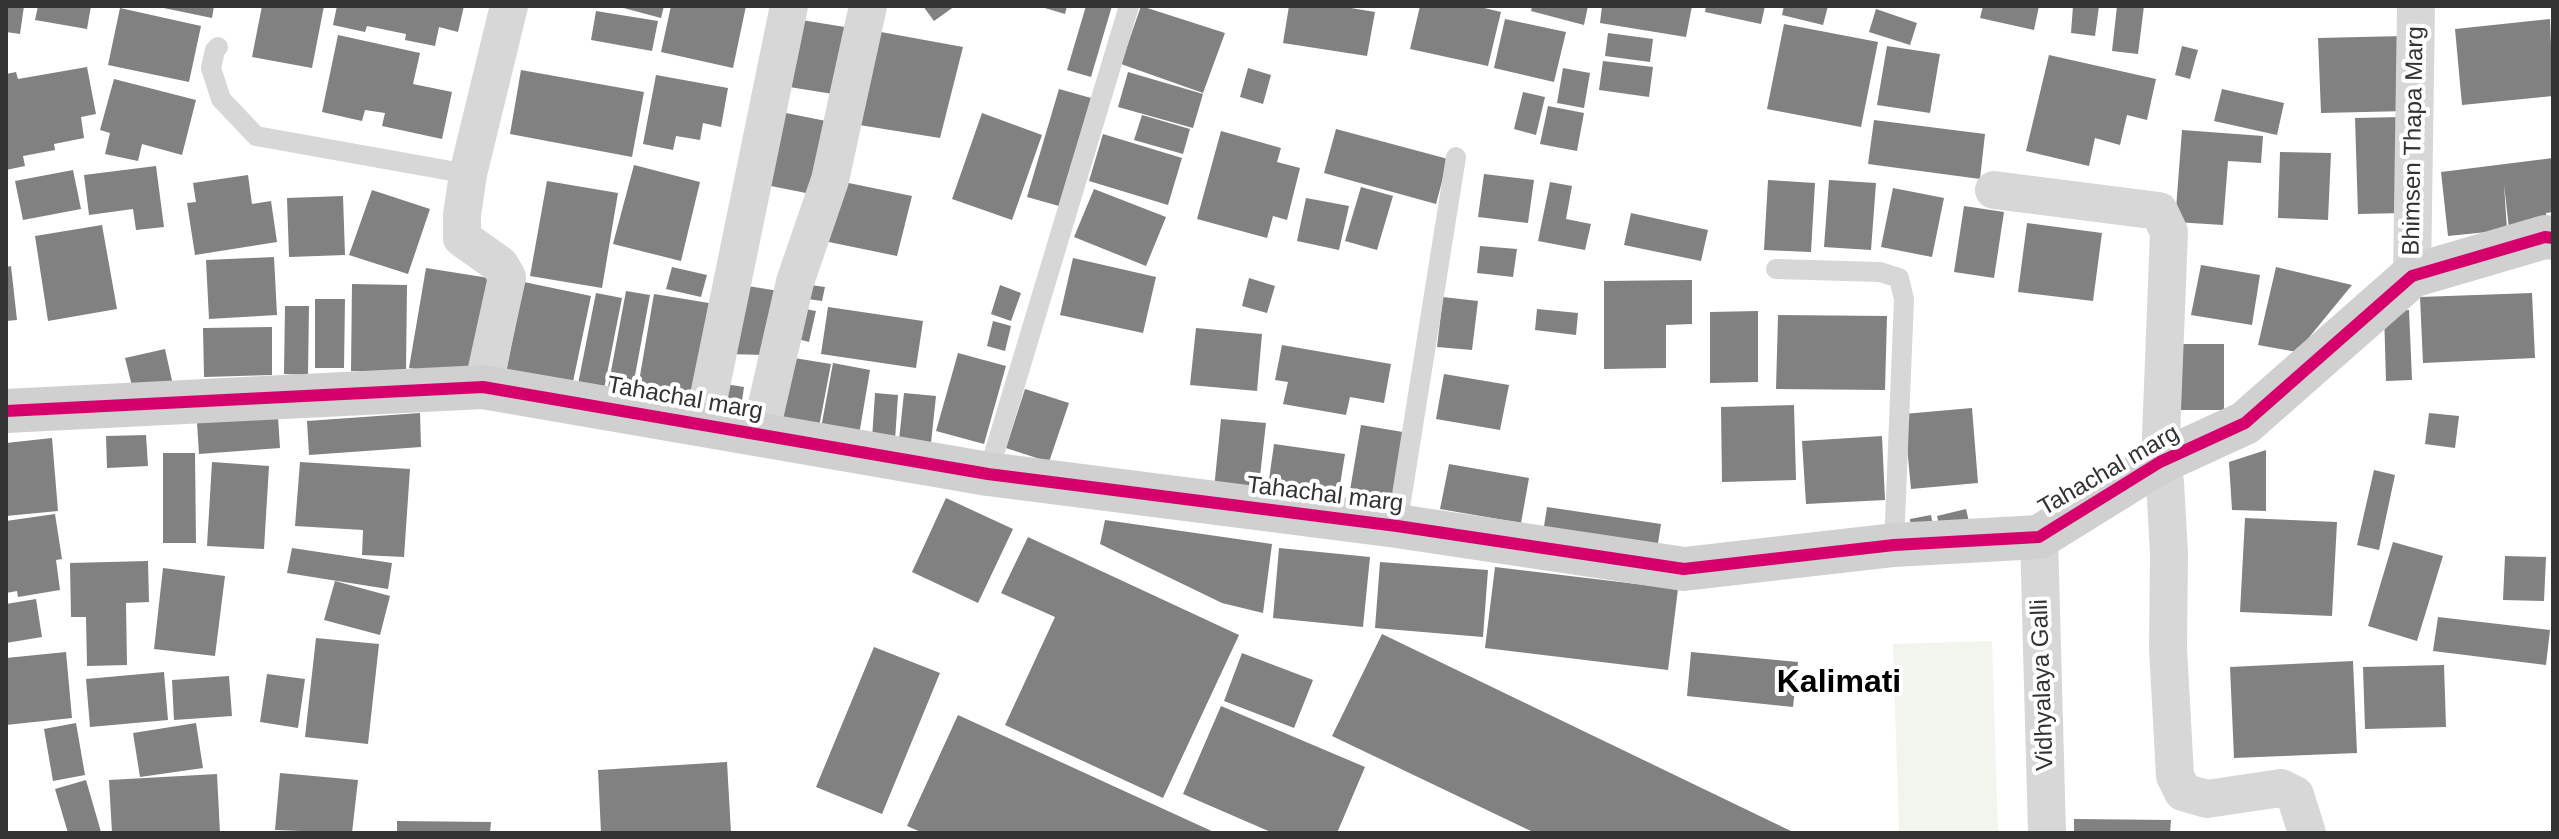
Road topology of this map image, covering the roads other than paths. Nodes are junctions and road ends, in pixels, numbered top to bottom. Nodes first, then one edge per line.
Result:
1 (509, 6) edge
2 (789, 6) edge
3 (868, 6) edge
4 (1129, 6) edge
5 (2416, 6) edge
6 (218, 47) dead end
7 (1456, 157) dead end
8 (468, 174) junction
9 (1994, 190) dead end
10 (2553, 238) edge
11 (1776, 269) dead end
12 (2412, 276) junction
13 (483, 387) junction
14 (6, 411) edge
15 (703, 425) junction
16 (760, 435) junction
17 (2160, 462) junction
18 (988, 474) junction
19 (1397, 526) junction
20 (2039, 537) junction
21 (1894, 545) junction
22 (2047, 833) edge
23 (2307, 833) edge

1 - 8 street
2 - 15 street
3 - 16 street
4 - 18 lane
5 - 12 street, Bhimsen Thapa Marg
6 - 8 lane
7 - 19 lane
8 - 13 street
9 - 17 street
10 - 12 street, Tahachal marg
11 - 21 lane
12 - 17 street, Tahachal marg
13 - 14 street, Tahachal marg
13 - 15 street, Tahachal marg
15 - 16 street, Tahachal marg
16 - 18 street, Tahachal marg
17 - 20 street, Tahachal marg
17 - 23 street
18 - 19 street, Tahachal marg
19 - 21 street, Tahachal marg
20 - 21 street, Tahachal marg
20 - 22 street, Vidhyalaya Galli

